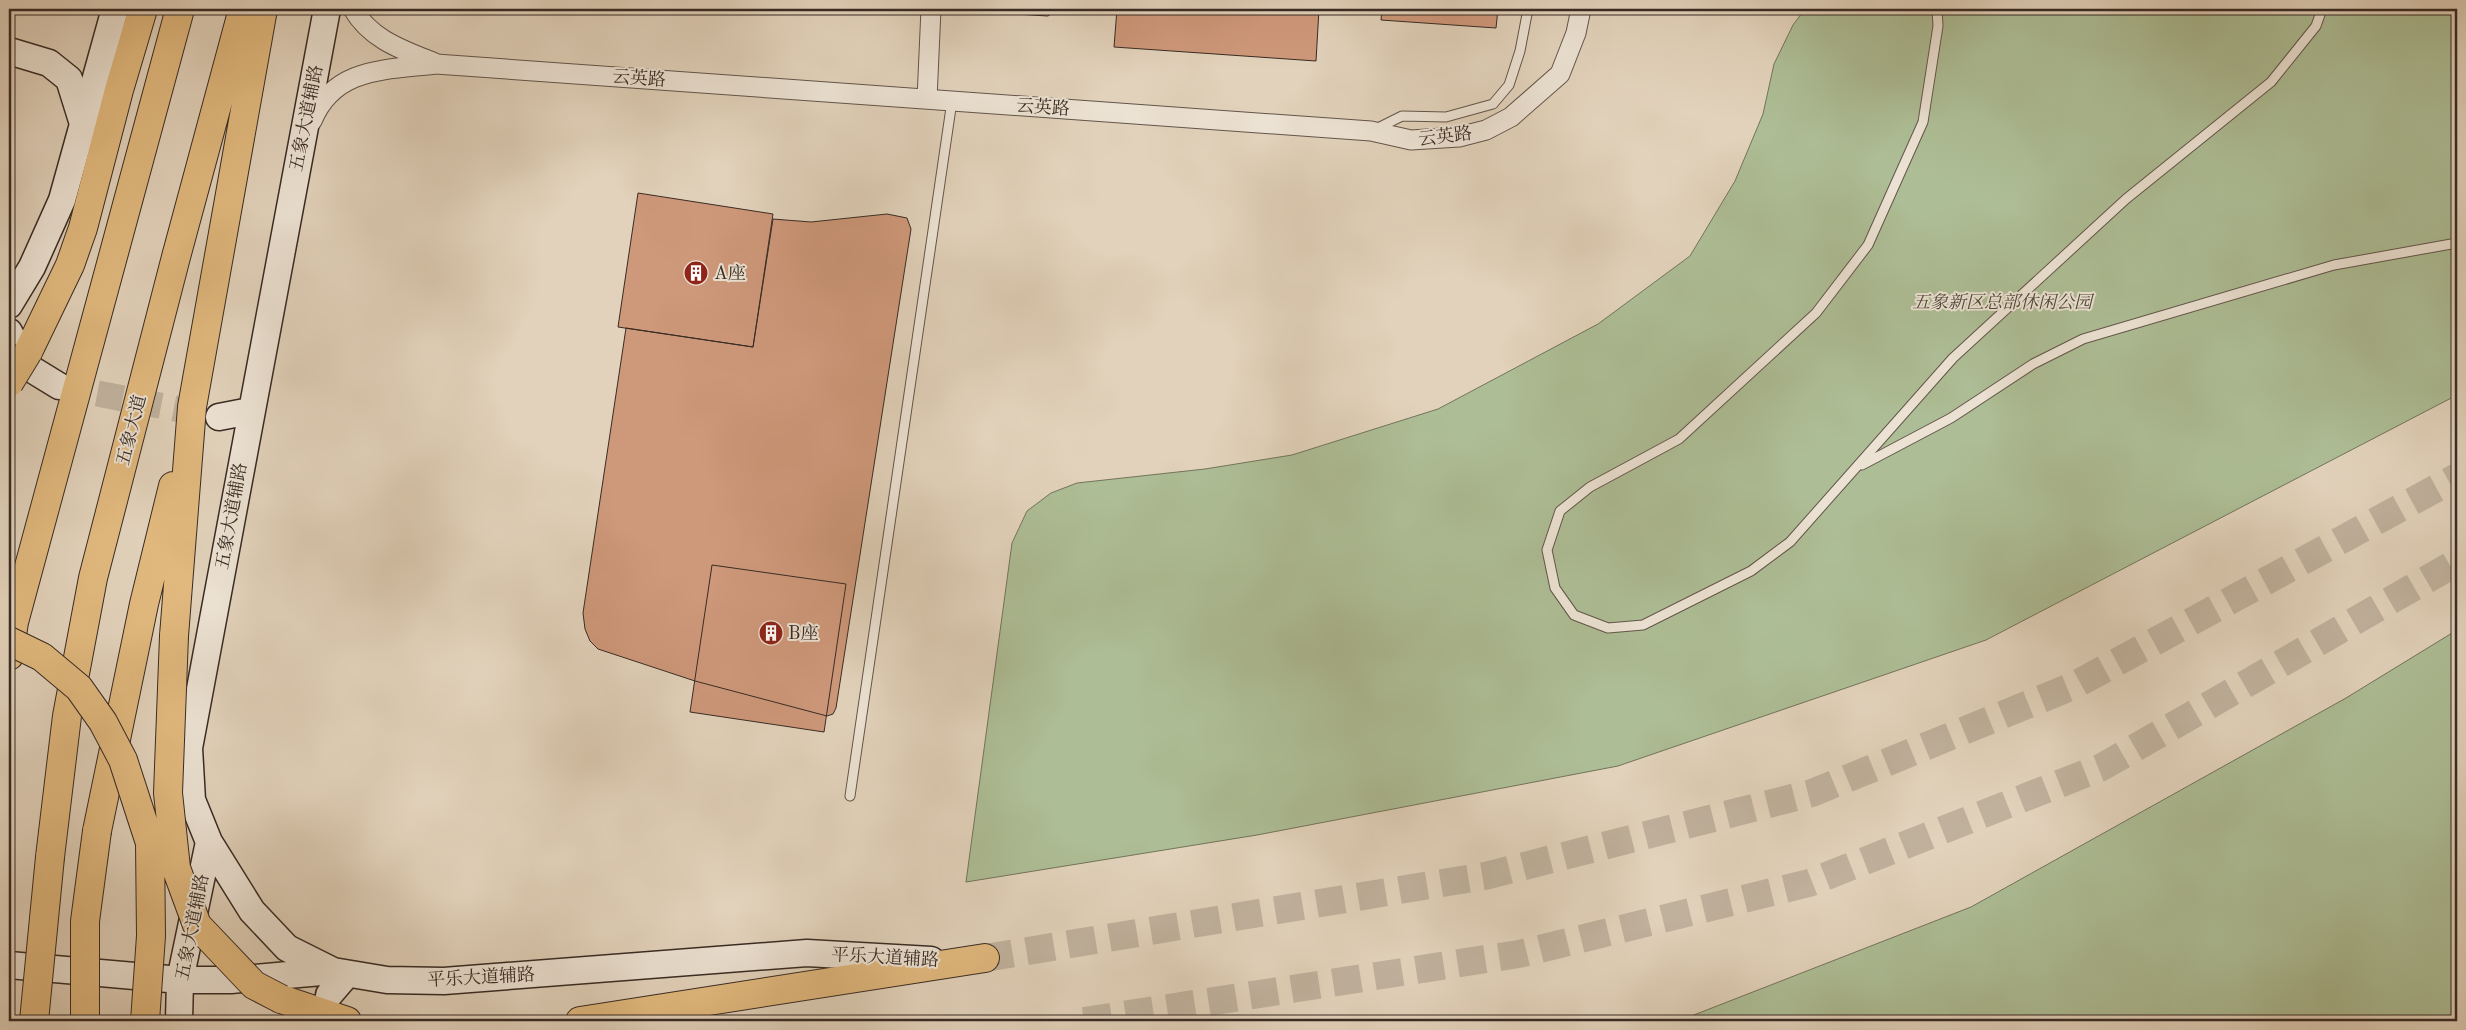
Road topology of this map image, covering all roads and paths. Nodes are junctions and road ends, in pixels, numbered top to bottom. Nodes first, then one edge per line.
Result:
1 (115, 9) edge
2 (143, 9) edge
3 (180, 9) edge
4 (243, 9) edge
5 (263, 9) edge
6 (327, 9) edge
7 (353, 9) edge
8 (931, 9) edge
9 (1581, 9) edge
10 (1937, 9) edge
11 (2322, 9) edge
12 (1528, 10) edge
13 (9, 51) edge
14 (436, 64) junction
15 (928, 99) junction
16 (952, 101) junction
17 (84, 127) junction
18 (1371, 131) junction
19 (300, 152) junction
20 (2457, 243) edge
21 (9, 305) edge
22 (9, 332) edge
23 (9, 383) edge
24 (59, 386) tunnel mouth
25 (192, 407) junction
26 (250, 411) junction
27 (219, 417) tunnel mouth
28 (1858, 468) junction
29 (9, 640) edge
30 (9, 656) edge
31 (850, 796) dead end
32 (208, 842) junction
33 (985, 958) tunnel mouth
34 (954, 962) junction
35 (9, 965) edge
36 (180, 980) junction
37 (336, 980) junction
38 (34, 1021) edge
39 (85, 1021) edge
40 (145, 1021) edge
41 (179, 1021) edge
42 (346, 1021) edge
43 (580, 1021) edge

1 - 17 street
2 - 23 main road, bridge
3 - 30 main road
4 - 38 main road, 五象大道, bridge
5 - 25 main road
6 - 19 street, 五象大道辅路
7 - 14 street
8 - 15 street
9 - 18 street, 云英路
10 - 28 lane
11 - 28 lane
12 - 18 lane
13 - 17 street
14 - 15 street, 云英路
14 - 19 street
15 - 16 street, 云英路
16 - 18 street, 云英路
16 - 31 lane
17 - 21 street
19 - 26 street, 五象大道辅路
20 - 28 lane
22 - 24 street
25 - 39 main road, bridge
25 - 42 main road, bridge
26 - 27 street
26 - 32 street, 五象大道辅路
29 - 40 main road, bridge
32 - 36 street, 五象大道辅路
32 - 37 street
33 - 34 main road
34 - 37 street, 平乐大道辅路
34 - 43 main road
35 - 36 street, 平乐大道辅路
36 - 37 street, 平乐大道辅路
36 - 41 street, 五象大道辅路

